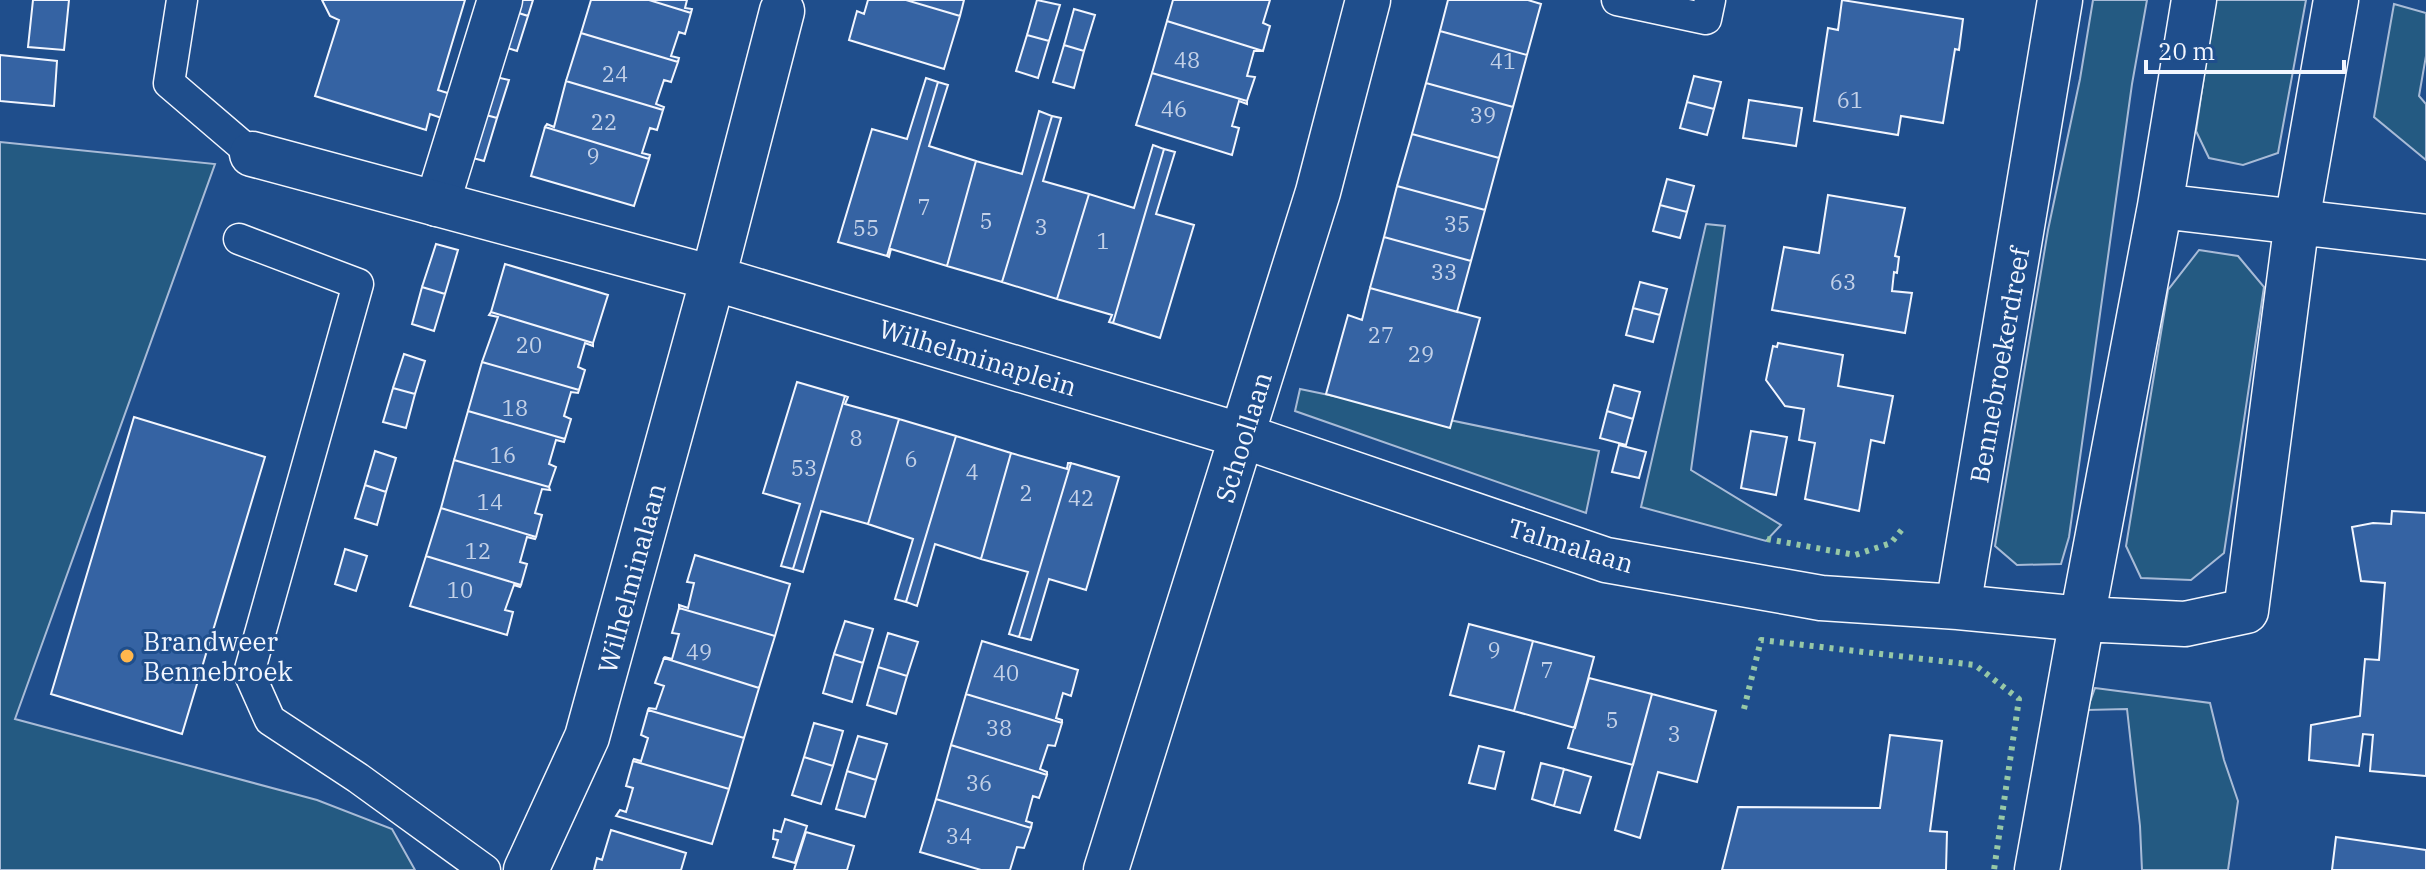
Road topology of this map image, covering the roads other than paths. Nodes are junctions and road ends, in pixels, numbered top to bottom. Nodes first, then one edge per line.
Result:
1 (182, 0) edge
2 (500, 0) edge
3 (1368, 0) edge
4 (1617, 0) edge
5 (1710, 0) edge
6 (2060, 0) edge
7 (2194, 0) edge
8 (2336, 0) edge
9 (784, 6) edge
10 (252, 154) joint
11 (437, 204) junction
12 (2160, 206) junction
13 (2297, 221) junction
14 (2426, 237) edge
15 (239, 239) dead end
16 (713, 278) junction
17 (1243, 436) junction
18 (1958, 607) junction
19 (2082, 619) junction
20 (485, 870) edge
21 (526, 870) edge
22 (1106, 870) edge
23 (2037, 870) edge

1 - 10 lane
2 - 11 street
3 - 17 street, Schoollaan
4 - 5 lane
6 - 18 street, Bennebroekerdreef
7 - 12 street
8 - 13 street
9 - 16 street, Wilhelminalaan
10 - 11 street
11 - 16 street
12 - 13 street
12 - 19 street
13 - 14 street
13 - 19 street
15 - 20 lane
16 - 17 street, Wilhelminaplein
16 - 21 street, Wilhelminalaan
17 - 18 street, Talmalaan
17 - 22 street, Schoollaan
18 - 19 street
19 - 23 street

